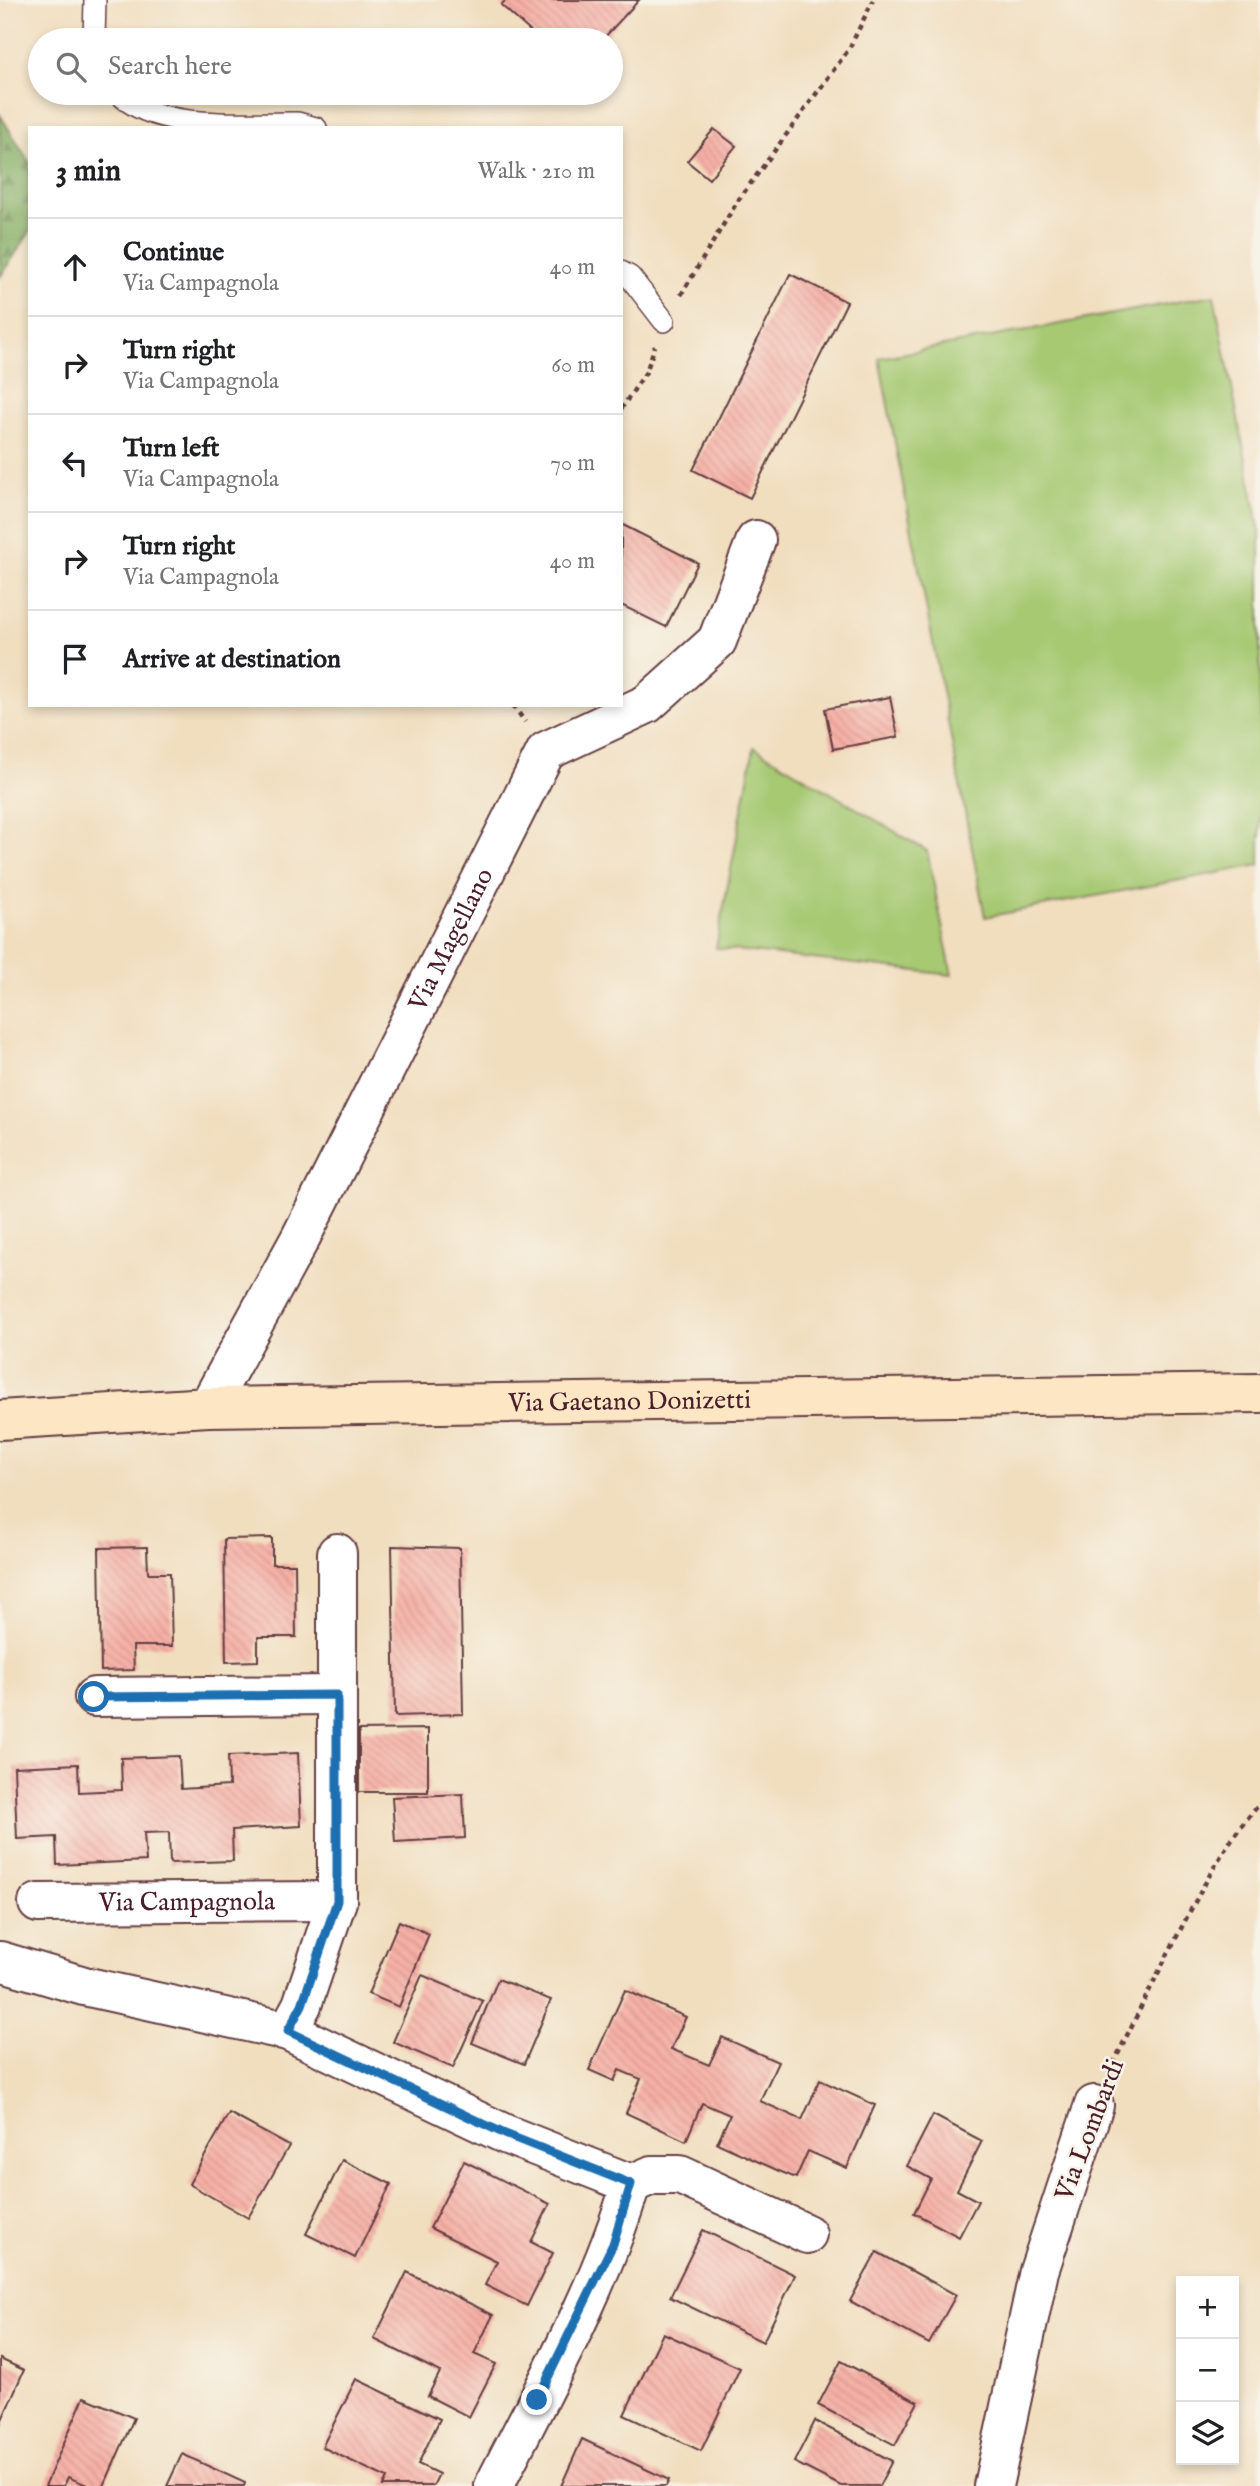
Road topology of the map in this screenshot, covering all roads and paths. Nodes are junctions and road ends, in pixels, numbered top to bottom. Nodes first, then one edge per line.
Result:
1 (94, 0) edge
2 (873, 0) edge
3 (94, 28) edge
4 (134, 105) edge
5 (309, 126) edge
6 (623, 273) edge
7 (664, 321) junction
8 (623, 406) edge
9 (756, 540) dead end
10 (1260, 1393) edge
11 (208, 1407) junction
12 (0, 1420) edge
13 (337, 1553) dead end
14 (337, 1695) junction
15 (94, 1697) dead end
16 (1260, 1804) edge
17 (337, 1901) junction
18 (38, 1903) dead end
19 (0, 1961) edge
20 (288, 2031) junction
21 (1094, 2105) joint
22 (631, 2184) junction
23 (807, 2234) dead end
24 (494, 2486) edge
25 (993, 2486) edge

1 - 3 lane
2 - 7 path
4 - 5 lane
6 - 7 lane
7 - 8 path
9 - 11 street, Via Magellano
10 - 11 street, Via Gaetano Donizetti
11 - 12 street, Via Gaetano Donizetti
13 - 14 street
14 - 15 street
14 - 17 street
16 - 21 path, Via Lombardi
17 - 18 street, Via Campagnola
17 - 20 street
19 - 20 street
20 - 22 street
21 - 25 street, Via Lombardi
22 - 23 street
22 - 24 street

